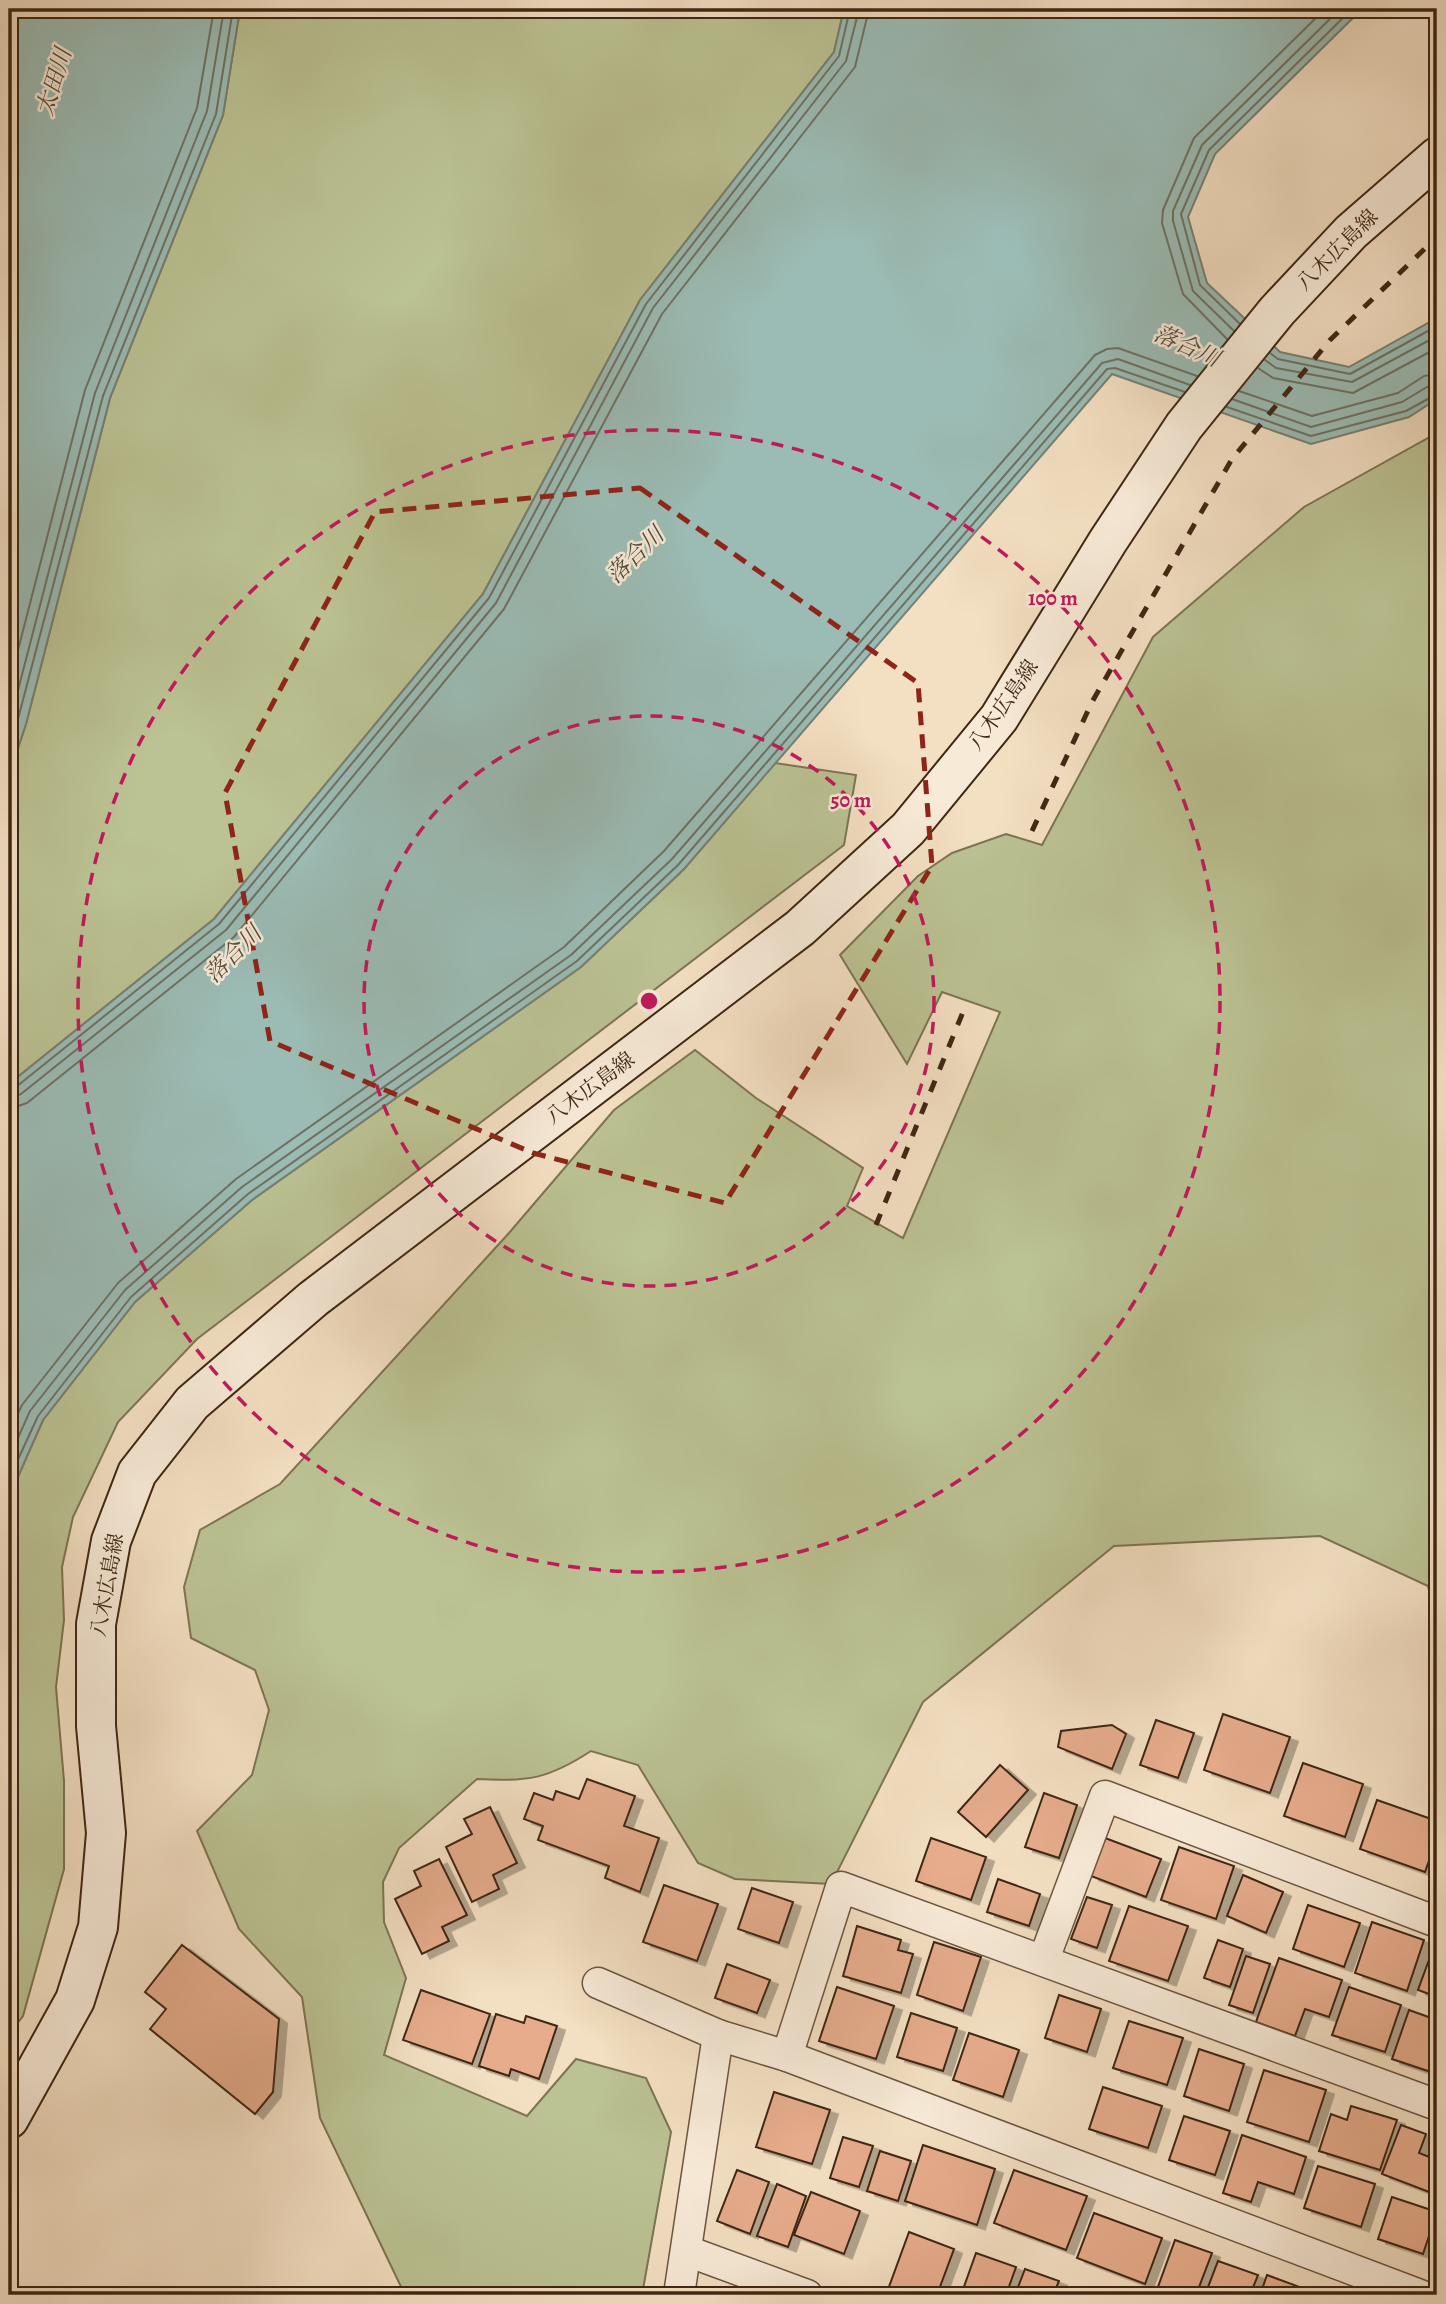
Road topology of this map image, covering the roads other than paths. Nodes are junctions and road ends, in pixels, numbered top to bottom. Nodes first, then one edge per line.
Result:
1 (1437, 157) edge
2 (1437, 1922) edge
3 (1044, 1959) junction
4 (598, 1983) dead end
5 (718, 2035) junction
6 (787, 2056) junction
7 (1437, 2105) edge
8 (9, 2119) edge
9 (687, 2251) junction
10 (679, 2295) edge
11 (807, 2295) edge
12 (1420, 2295) edge

1 - 8 main road, 八木広島線
2 - 3 street
3 - 6 street
3 - 7 street
4 - 5 street
5 - 6 street
5 - 9 street
6 - 12 street
9 - 10 street
9 - 11 street

